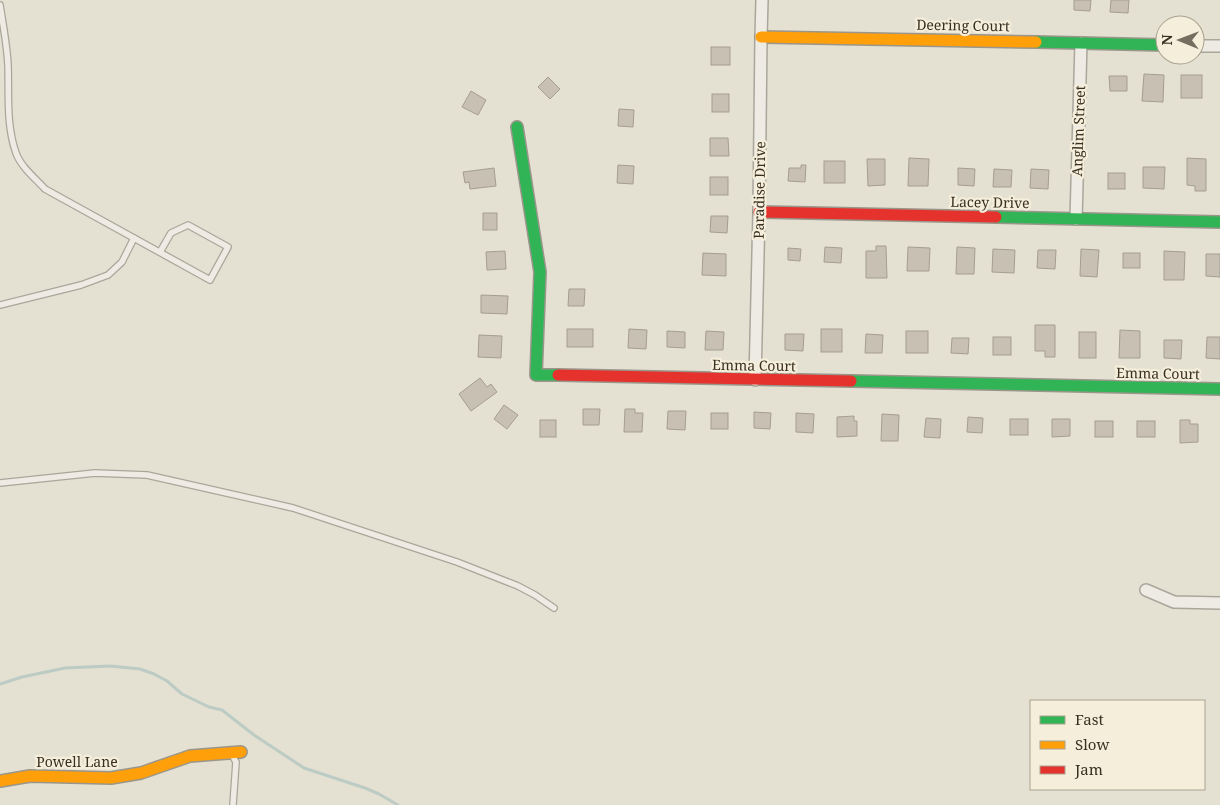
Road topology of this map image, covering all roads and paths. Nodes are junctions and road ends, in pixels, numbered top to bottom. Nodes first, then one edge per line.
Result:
1 (762, 0) edge
2 (0, 5) edge
3 (761, 37) junction
4 (1081, 43) junction
5 (1155, 45) edge
6 (1205, 46) edge
7 (1220, 46) edge
8 (517, 127) dead end
9 (759, 212) junction
10 (1076, 219) junction
11 (1220, 222) edge
12 (134, 238) junction
13 (160, 252) junction
14 (0, 305) edge
15 (755, 380) junction
16 (1220, 389) edge
17 (0, 484) edge
18 (1146, 590) dead end
19 (1220, 603) edge
20 (554, 608) dead end
21 (236, 752) joint
22 (0, 781) edge
23 (233, 805) edge

1 - 3 street, Paradise Drive
2 - 12 lane
3 - 4 street, Deering Court
3 - 9 street, Paradise Drive
4 - 5 street, Deering Court
4 - 10 street, Anglim Street
6 - 7 street
8 - 15 street, Emma Court
9 - 10 street, Lacey Drive
9 - 15 street, Paradise Drive
10 - 11 street, Lacey Drive
12 - 13 lane
12 - 14 lane
13 - 13 lane
15 - 16 street, Emma Court
17 - 20 lane
18 - 19 street
21 - 22 street, Powell Lane
21 - 23 lane

